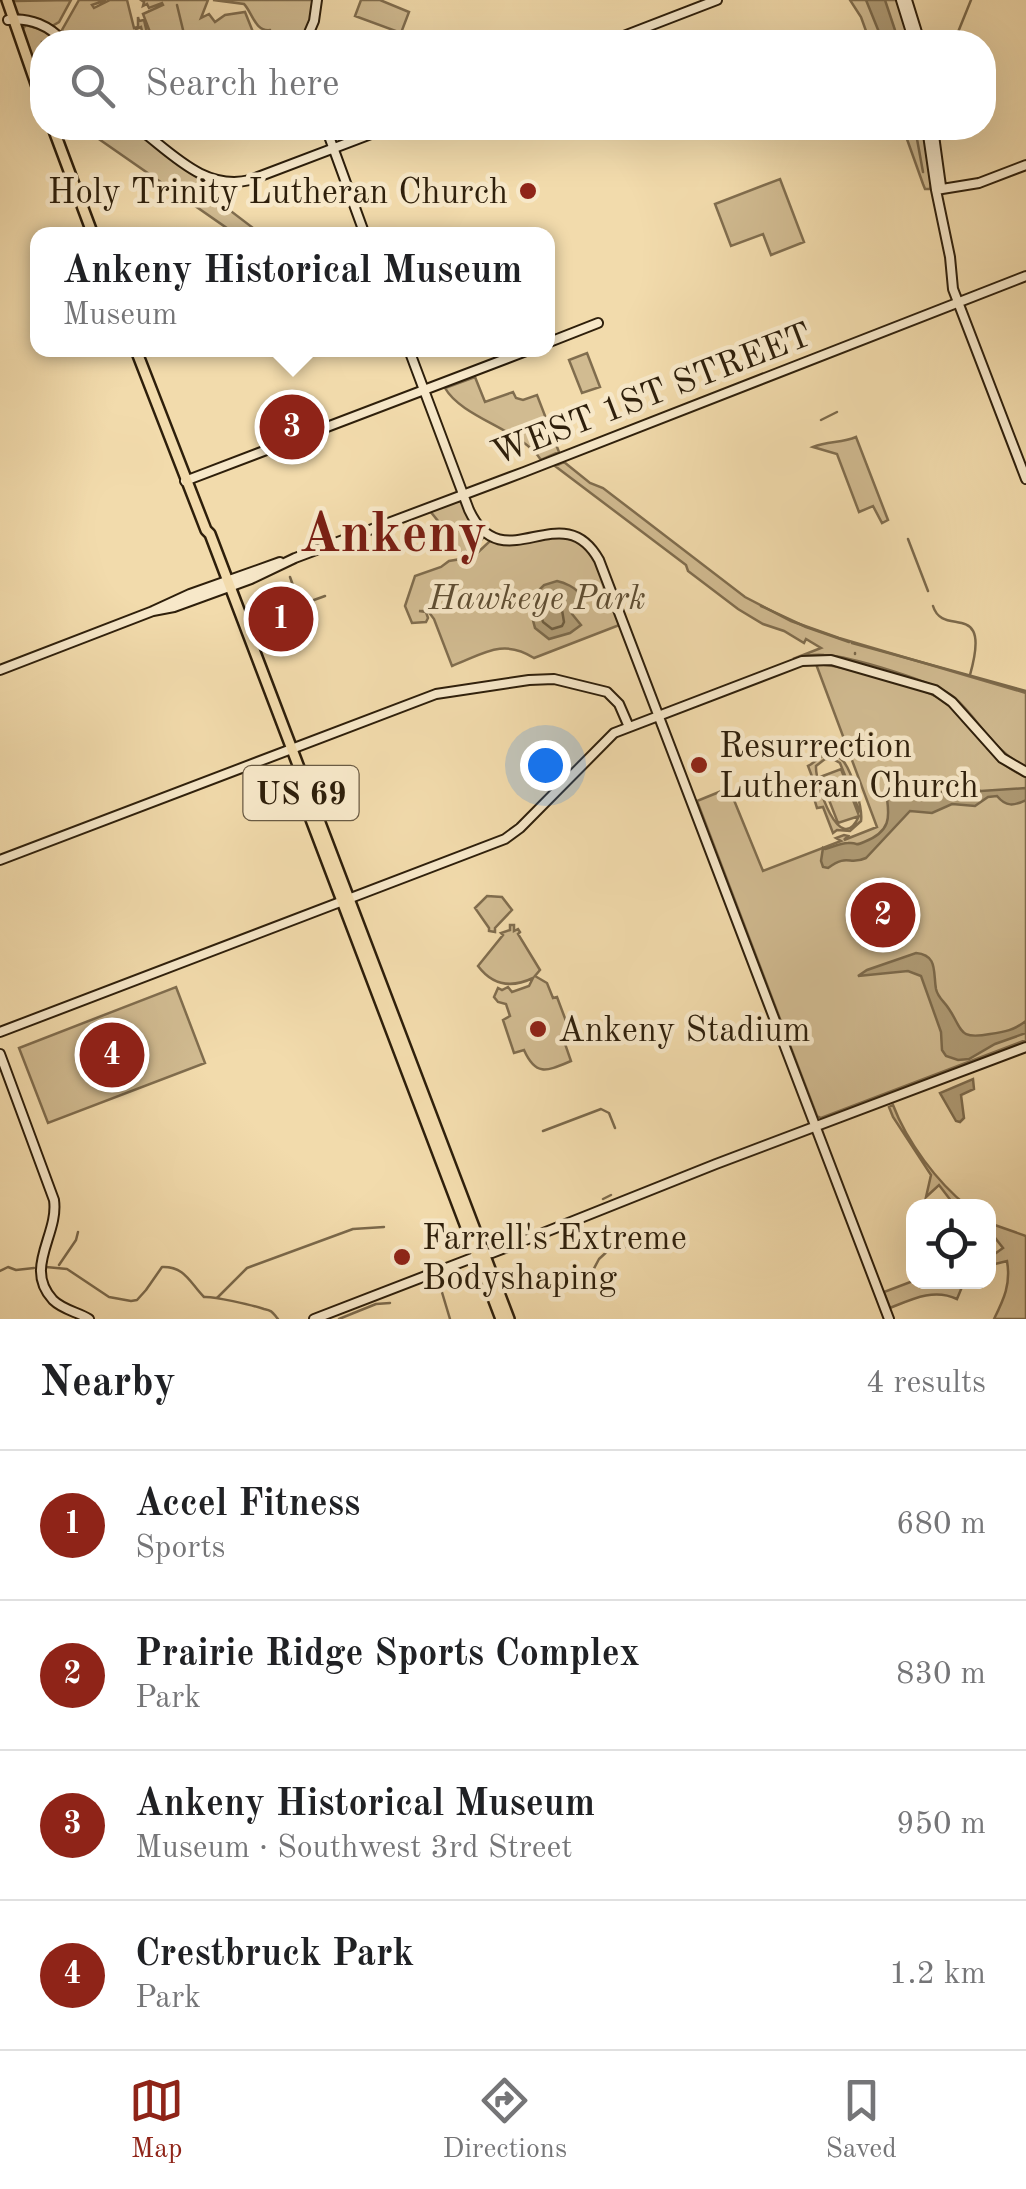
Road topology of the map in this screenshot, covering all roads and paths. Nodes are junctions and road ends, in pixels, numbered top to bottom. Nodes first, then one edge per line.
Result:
1 (4, 0) edge
2 (317, 0) edge
3 (718, 0) edge
4 (904, 0) edge
5 (11, 20) junction
6 (50, 30) edge
7 (310, 30) edge
8 (639, 30) edge
9 (913, 30) edge
10 (30, 68) edge
11 (57, 140) edge
12 (154, 140) edge
13 (330, 140) edge
14 (355, 140) edge
15 (932, 140) edge
16 (333, 148) junction
17 (1026, 165) edge
18 (938, 190) junction
19 (90, 227) edge
20 (363, 227) edge
21 (1026, 276) edge
22 (957, 303) junction
23 (598, 323) dead end
24 (555, 340) edge
25 (139, 357) edge
26 (412, 357) edge
27 (511, 357) edge
28 (424, 390) junction
29 (1026, 479) edge
30 (186, 481) junction
31 (464, 495) junction
32 (226, 585) junction
33 (0, 670) edge
34 (660, 716) junction
35 (629, 727) junction
36 (288, 749) junction
37 (1026, 772) edge
38 (0, 860) edge
39 (345, 900) junction
40 (0, 1032) edge
41 (1026, 1047) edge
42 (0, 1054) edge
43 (816, 1128) junction
44 (482, 1255) junction
45 (89, 1319) edge
46 (314, 1319) edge
47 (505, 1319) edge
48 (888, 1319) edge

1 - 5 main road
2 - 7 street
3 - 8 street
4 - 9 street
5 - 6 street
5 - 10 main road
11 - 19 main road
12 - 16 street
13 - 16 street
14 - 16 street
15 - 18 street
16 - 20 street
17 - 18 street
18 - 22 street
21 - 22 street, WEST 1ST STREET
22 - 29 street
22 - 31 street, WEST 1ST STREET
23 - 24 street
25 - 30 main road, US 69
26 - 28 street
27 - 28 street
28 - 30 street
28 - 31 street
30 - 32 main road, US 69
31 - 32 street, WEST 1ST STREET
31 - 34 street
32 - 33 street, WEST 1ST STREET
32 - 36 main road, US 69
34 - 35 street
34 - 37 street
34 - 43 street
35 - 36 street
35 - 39 street
36 - 38 street
36 - 39 main road, US 69
39 - 40 street
39 - 44 main road, US 69
41 - 43 street
42 - 45 street
43 - 44 street
43 - 48 street
44 - 46 street
44 - 47 main road, US 69

